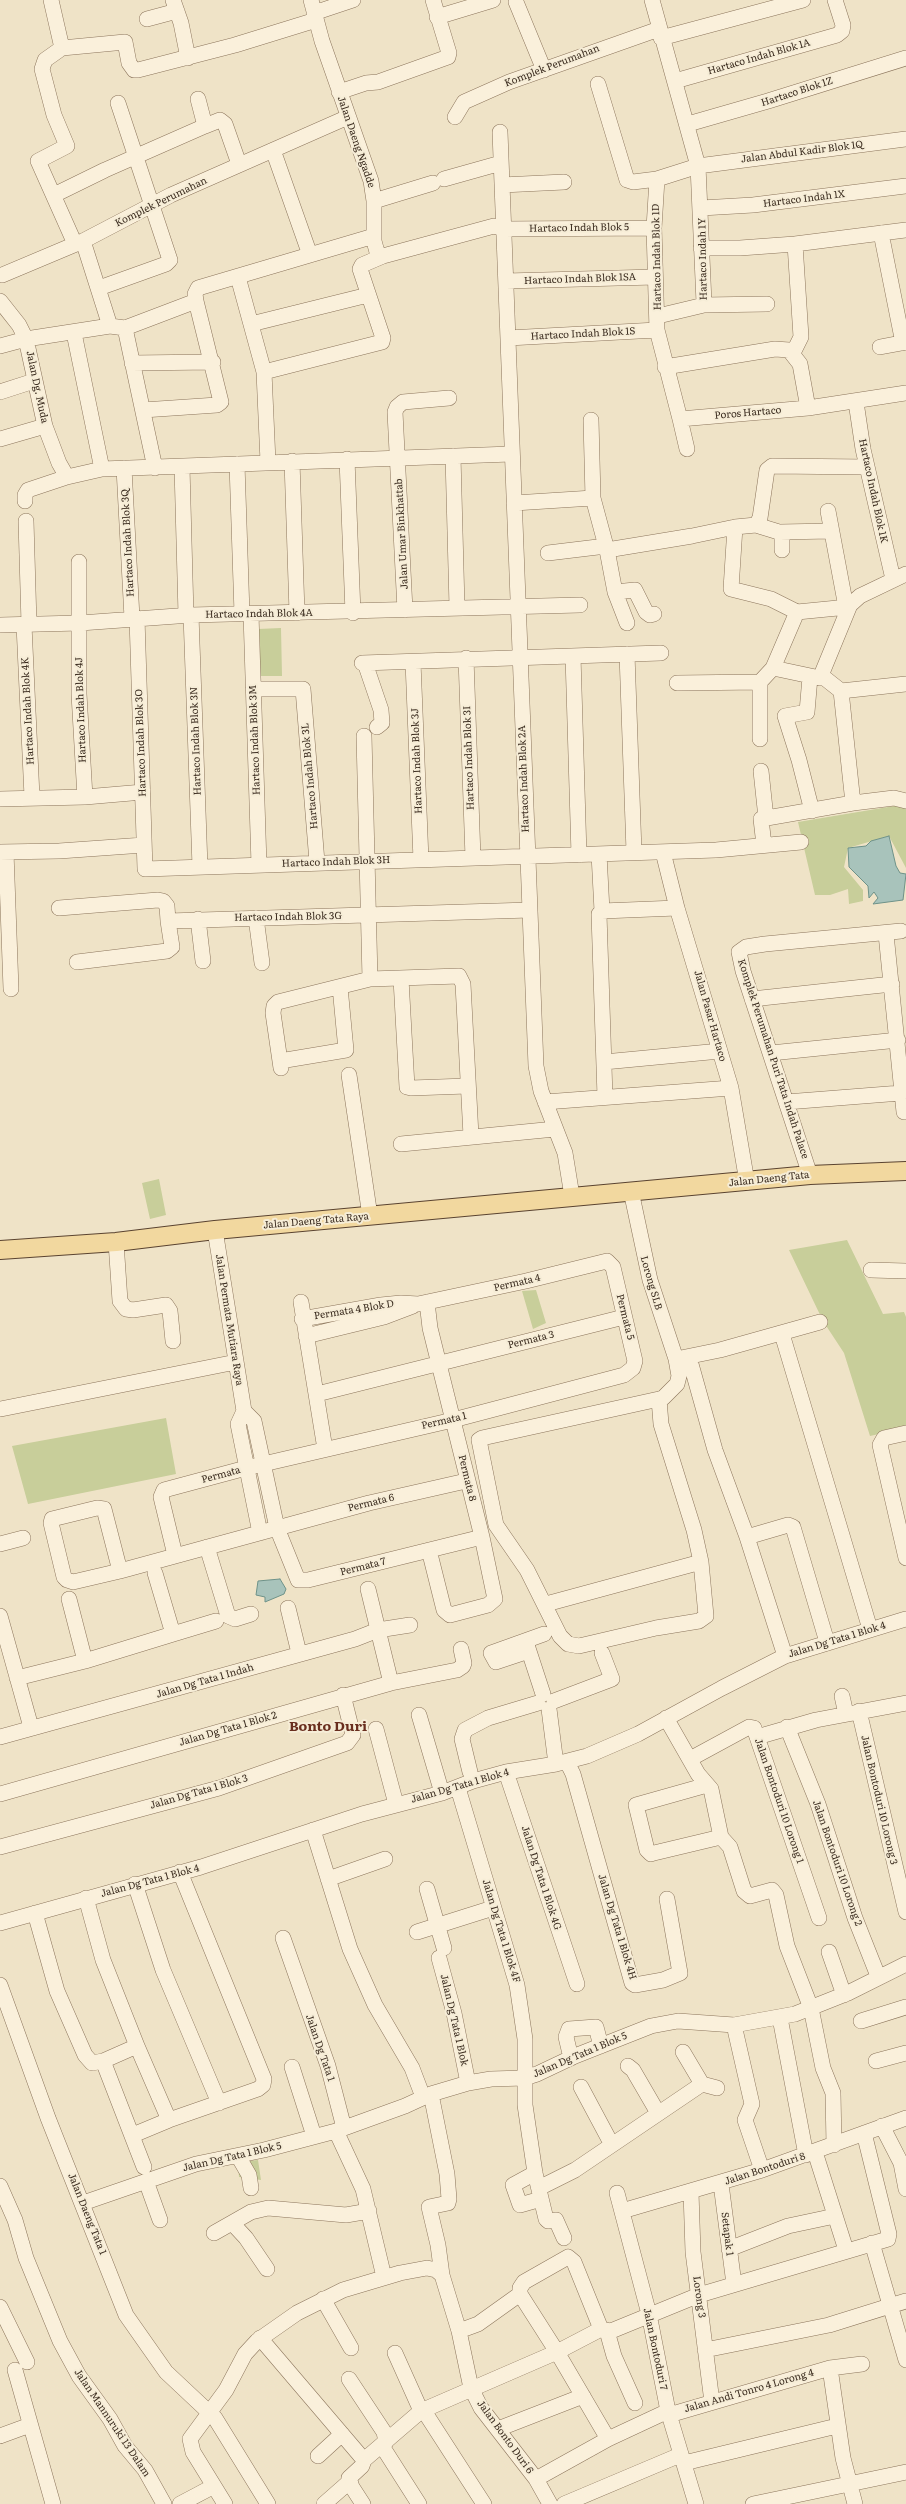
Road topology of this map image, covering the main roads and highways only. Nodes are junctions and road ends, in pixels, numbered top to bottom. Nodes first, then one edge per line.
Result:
1 (906, 1171) edge
2 (631, 1191) joint
3 (0, 1250) edge

1 - 2 main road, Jalan Daeng Tata
2 - 3 main road, Jalan Daeng Tata Raya

